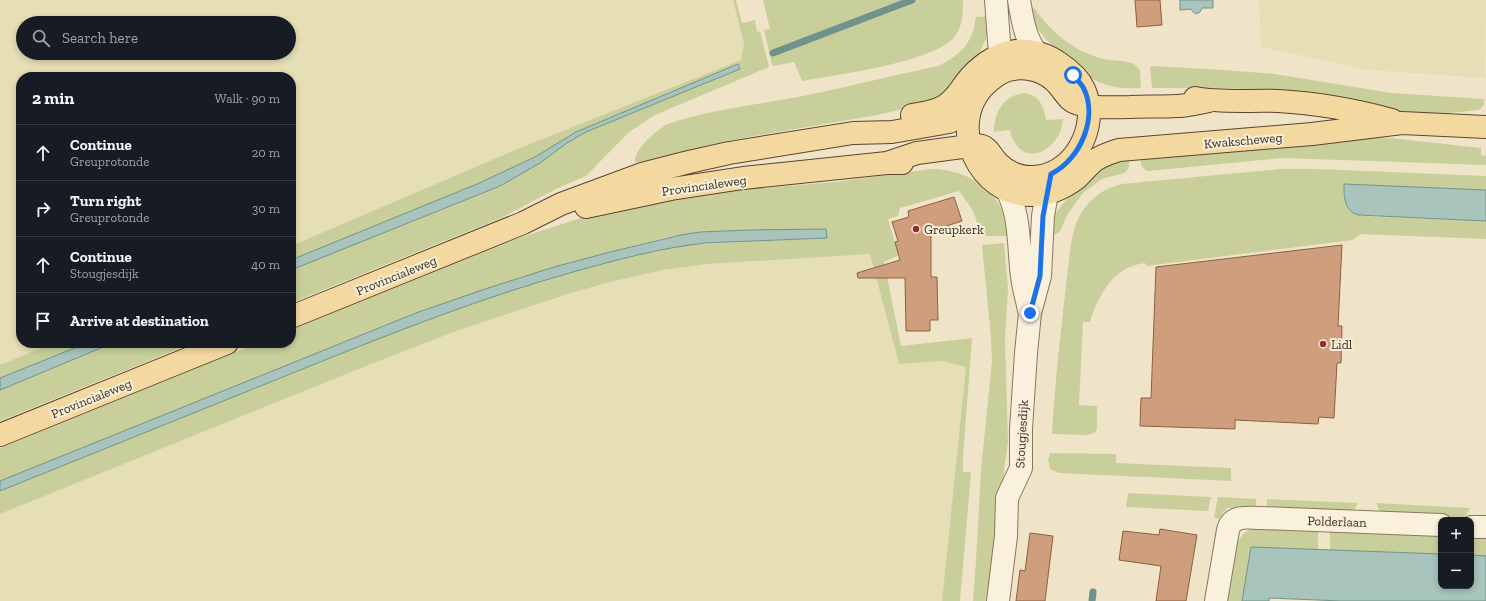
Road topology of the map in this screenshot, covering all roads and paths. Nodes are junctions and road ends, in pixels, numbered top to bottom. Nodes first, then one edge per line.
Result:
1 (996, 0) edge
2 (1018, 0) edge
3 (1037, 53) junction
4 (999, 65) junction
5 (1086, 97) junction
6 (971, 106) junction
7 (1402, 123) junction
8 (1486, 127) edge
9 (853, 132) junction
10 (974, 155) junction
11 (1049, 184) junction
12 (1008, 190) junction
13 (523, 223) junction
14 (1030, 313) junction
15 (296, 315) edge
16 (215, 348) edge
17 (0, 435) edge
18 (1438, 526) edge
19 (1474, 527) edge
20 (1486, 527) edge
21 (998, 601) edge
22 (1216, 601) edge

1 - 4 street
2 - 3 street
3 - 4 main road
3 - 5 main road
4 - 5 main road, Kwakscheweg
4 - 6 main road
4 - 9 main road, Provincialeweg
5 - 7 main road, Kwakscheweg
5 - 11 main road
6 - 9 main road, Provincialeweg
6 - 10 main road
7 - 8 main road, Kwakscheweg
7 - 11 main road, Kwakscheweg
9 - 13 main road, Provincialeweg
10 - 11 main road, Provincialeweg
10 - 12 main road
10 - 13 main road, Provincialeweg
11 - 12 main road
11 - 14 street, Stougjesdijk
12 - 14 street, Stougjesdijk
13 - 15 main road, Provincialeweg
14 - 21 street, Stougjesdijk
16 - 17 main road, Provincialeweg
18 - 22 street, Polderlaan
19 - 20 street

